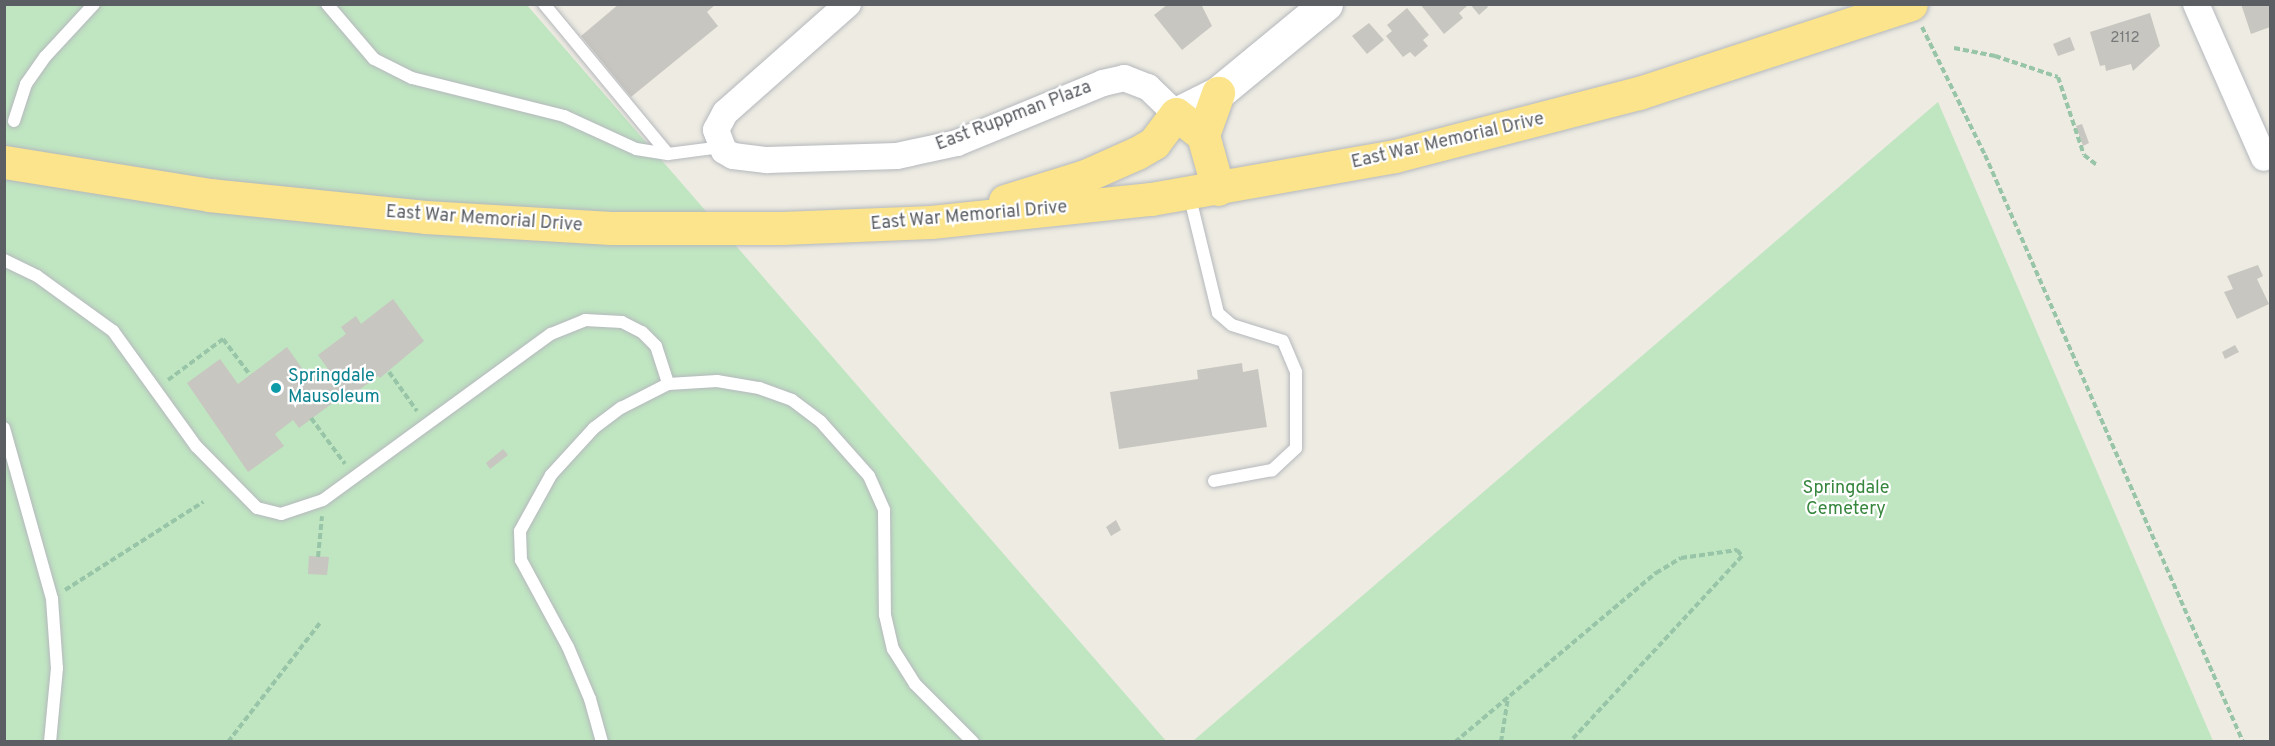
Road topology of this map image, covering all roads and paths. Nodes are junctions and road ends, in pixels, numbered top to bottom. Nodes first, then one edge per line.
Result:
1 (94, 4) edge
2 (327, 4) edge
3 (544, 4) edge
4 (1326, 4) edge
5 (1911, 4) edge
6 (2196, 4) edge
7 (834, 9) edge
8 (1929, 42) dead end
9 (1954, 48) dead end
10 (1218, 93) junction
11 (1176, 114) junction
12 (14, 120) dead end
13 (1203, 135) junction
14 (721, 147) junction
15 (668, 154) junction
16 (2264, 158) dead end
17 (4, 162) edge
18 (2097, 165) dead end
19 (1204, 191) junction
20 (873, 226) junction
21 (4, 260) edge
22 (389, 372) dead end
23 (250, 375) dead end
24 (168, 380) dead end
25 (668, 384) junction
26 (411, 402) dead end
27 (312, 418) dead end
28 (4, 428) edge
29 (340, 458) dead end
30 (1214, 481) dead end
31 (323, 500) junction
32 (203, 502) dead end
33 (318, 557) dead end
34 (52, 599) junction
35 (320, 623) dead end
36 (1509, 696) junction
37 (50, 741) edge
38 (228, 741) edge
39 (602, 741) edge
40 (973, 741) edge
41 (1455, 741) edge
42 (1501, 741) edge
43 (1570, 741) edge
44 (2243, 741) edge

1 - 12 lane
2 - 15 lane
3 - 15 lane
4 - 10 street
5 - 19 highway, East War Memorial Drive
6 - 16 street
7 - 14 street
8 - 44 path
9 - 18 path
10 - 11 street
10 - 13 highway
11 - 13 highway
11 - 14 street, East Ruppman Plaza
11 - 20 highway
13 - 19 highway
14 - 15 lane
17 - 20 highway, East War Memorial Drive
19 - 20 highway, East War Memorial Drive
19 - 30 lane
21 - 31 lane
22 - 26 path
23 - 24 path
25 - 31 lane
25 - 39 lane
25 - 40 lane
27 - 29 path
28 - 34 lane
31 - 33 path
32 - 34 path
34 - 37 lane
35 - 38 path
36 - 41 path
36 - 42 path
36 - 43 path

